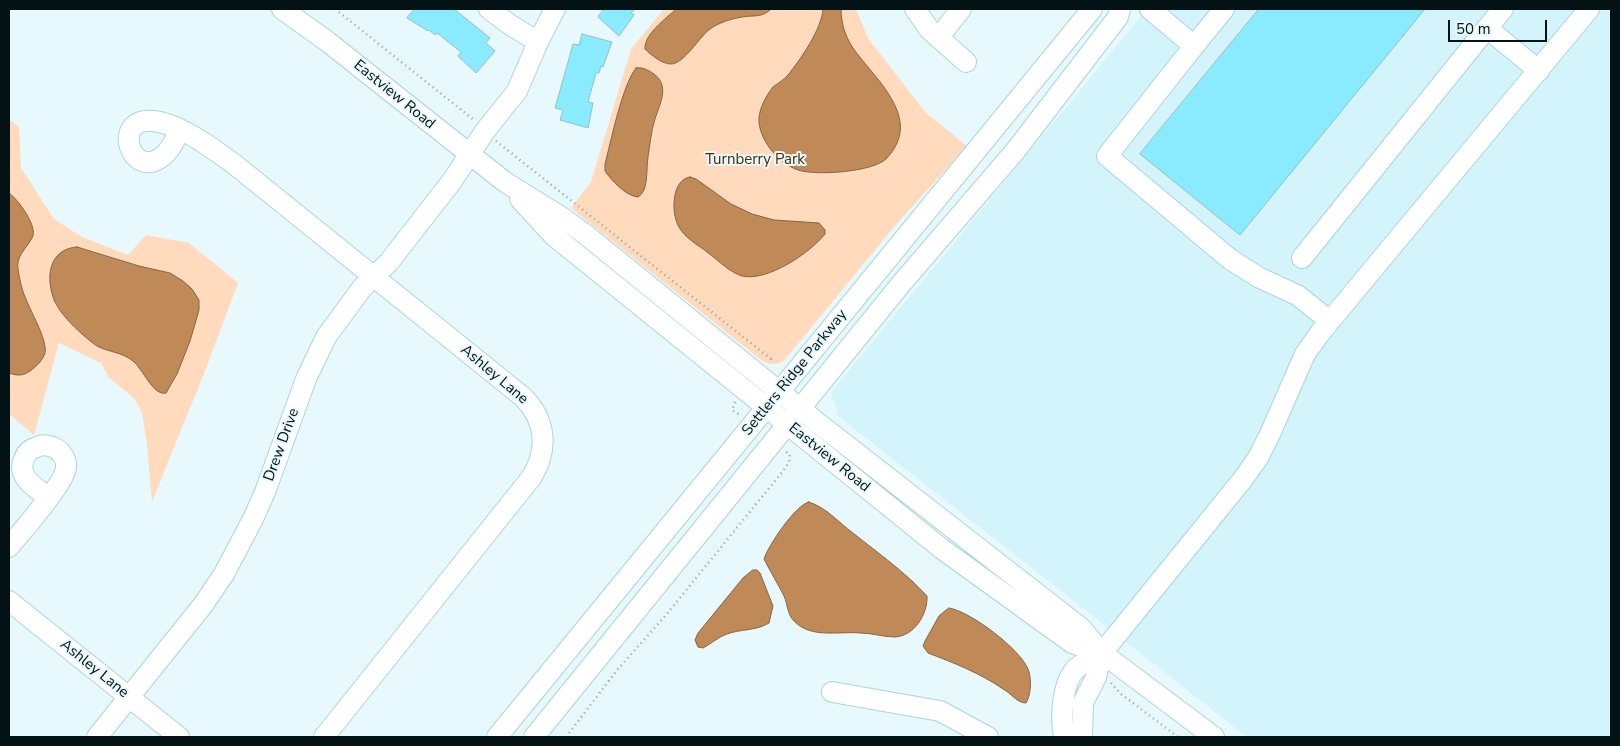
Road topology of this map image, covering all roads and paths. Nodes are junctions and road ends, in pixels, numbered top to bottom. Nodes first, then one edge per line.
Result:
1 (282, 9) edge
2 (335, 9) edge
3 (489, 9) edge
4 (555, 9) edge
5 (915, 9) edge
6 (961, 9) edge
7 (1092, 9) edge
8 (1120, 9) edge
9 (1150, 9) edge
10 (1224, 9) edge
11 (1503, 9) edge
12 (1589, 9) edge
13 (1487, 28) junction
14 (938, 38) junction
15 (538, 42) junction
16 (1194, 46) junction
17 (966, 62) dead end
18 (1538, 71) junction
19 (469, 117) dead end
20 (180, 130) dead end
21 (500, 144) dead end
22 (469, 155) junction
23 (505, 182) junction
24 (1302, 258) dead end
25 (373, 278) junction
26 (1330, 321) junction
27 (771, 359) dead end
28 (780, 392) junction
29 (767, 408) junction
30 (800, 409) junction
31 (788, 424) junction
32 (790, 455) dead end
33 (48, 497) dead end
34 (9, 547) edge
35 (9, 601) edge
36 (1102, 653) junction
37 (1110, 681) dead end
38 (832, 692) dead end
39 (129, 697) junction
40 (97, 737) edge
41 (179, 737) edge
42 (324, 737) edge
43 (497, 737) edge
44 (534, 737) edge
45 (566, 737) edge
46 (988, 737) edge
47 (1064, 737) edge
48 (1082, 737) edge
49 (1178, 737) edge
50 (1214, 737) edge

1 - 22 street, Eastview Road
2 - 19 path
3 - 15 street
4 - 15 street, Drew Drive
5 - 14 street
6 - 14 street
7 - 28 street, Settlers Ridge Parkway
8 - 30 street, Settlers Ridge Parkway
9 - 16 street
10 - 16 street
11 - 13 street
12 - 18 street
13 - 18 street
13 - 24 street
14 - 17 street
15 - 22 street, Drew Drive
16 - 26 street
18 - 26 street
20 - 25 street, Ashley Lane
21 - 27 path
22 - 23 street, Eastview Road
22 - 25 street, Drew Drive
23 - 28 street, Eastview Road
23 - 29 street, Eastview Road
25 - 39 street, Drew Drive
25 - 42 street, Ashley Lane
26 - 36 street
28 - 29 street, Settlers Ridge Parkway
28 - 30 street, Eastview Road
29 - 31 street, Eastview Road
29 - 43 street, Settlers Ridge Parkway
30 - 31 street, Settlers Ridge Parkway
30 - 36 street, Eastview Road
31 - 36 street, Eastview Road
31 - 44 street, Settlers Ridge Parkway
32 - 45 path
33 - 34 street
35 - 39 street, Ashley Lane
36 - 47 street
36 - 48 street
36 - 50 street, Eastview Road
37 - 49 path
38 - 46 street
39 - 40 street, Drew Drive
39 - 41 street, Ashley Lane

